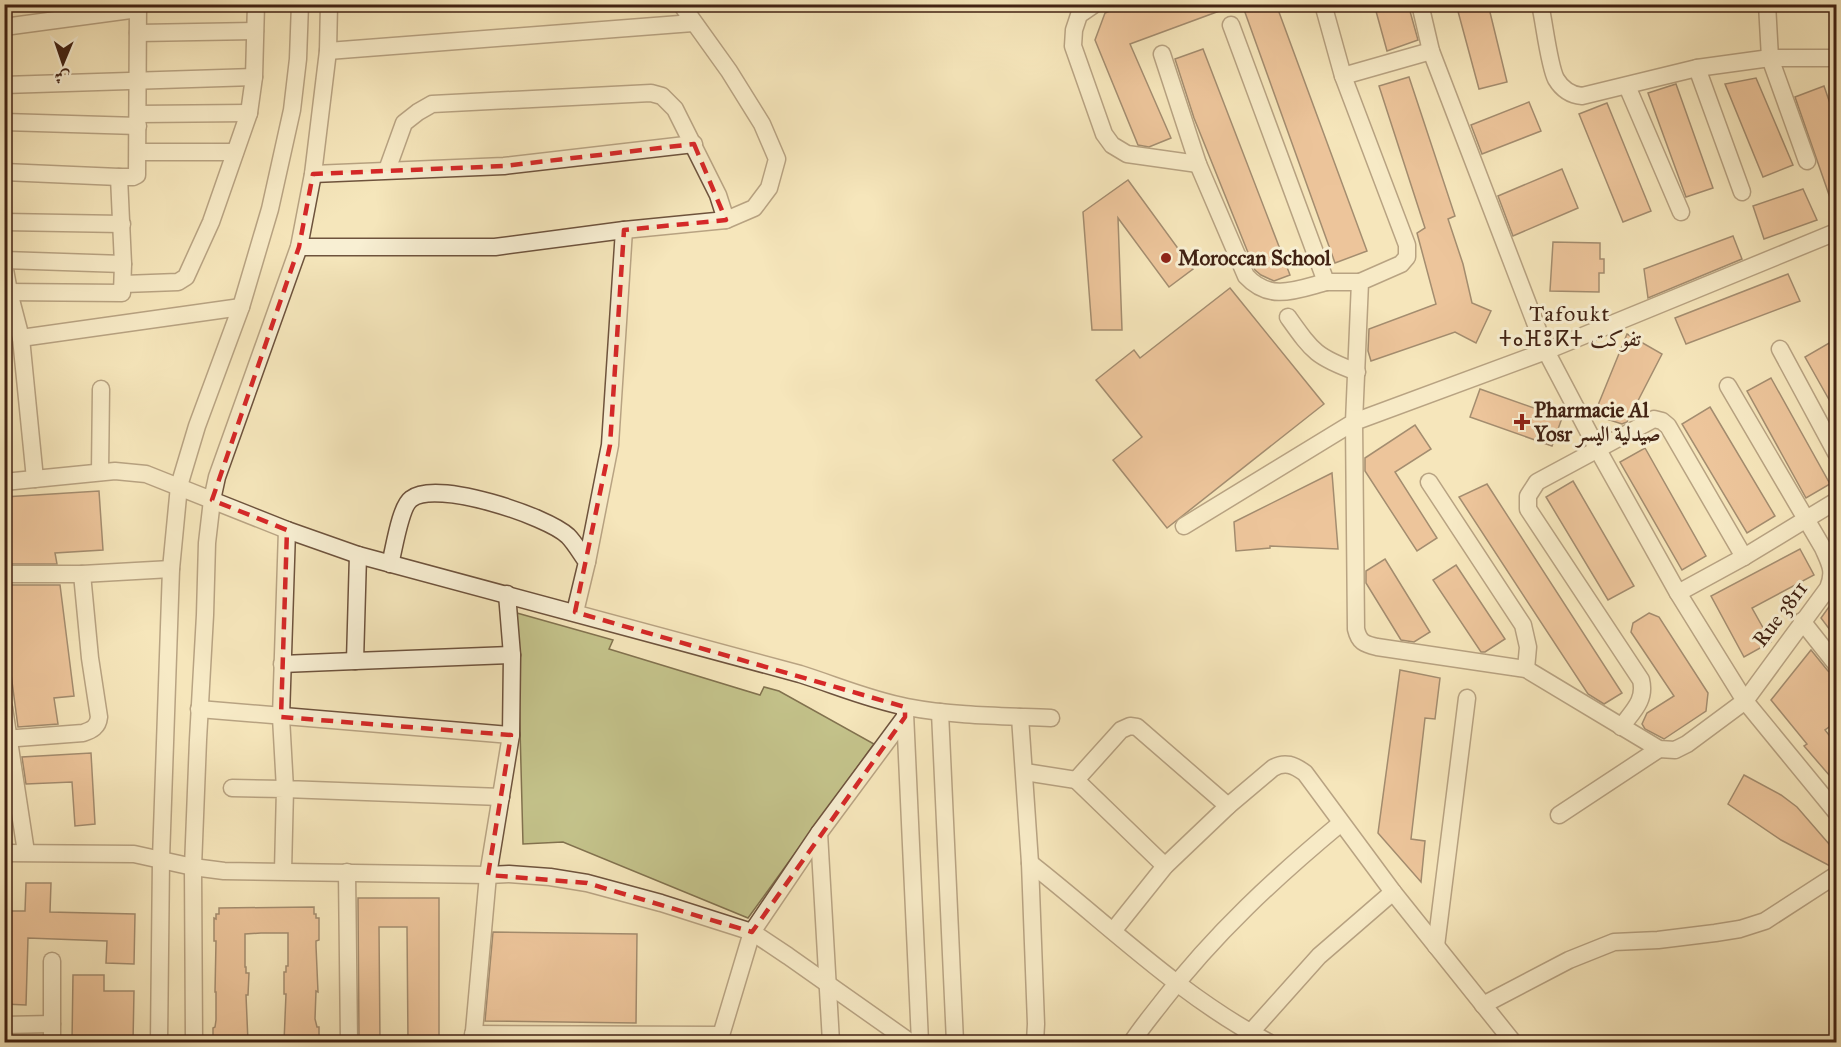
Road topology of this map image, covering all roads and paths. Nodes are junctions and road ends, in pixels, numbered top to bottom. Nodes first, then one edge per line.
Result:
1 (256, 4) edge
2 (300, 4) edge
3 (329, 4) edge
4 (681, 4) edge
5 (1095, 4) edge
6 (1323, 4) edge
7 (1420, 4) edge
8 (1540, 4) edge
9 (1767, 4) edge
10 (138, 7) edge
11 (693, 23) junction
12 (1231, 26) dead end
13 (4, 27) edge
14 (255, 31) junction
15 (138, 33) junction
16 (328, 51) junction
17 (1431, 51) junction
18 (1162, 54) dead end
19 (1770, 58) junction
20 (1836, 58) edge
21 (1697, 68) junction
22 (1343, 76) junction
23 (254, 77) junction
24 (138, 82) junction
25 (4, 85) edge
26 (1628, 86) junction
27 (249, 113) junction
28 (138, 120) junction
29 (4, 122) edge
30 (694, 144) junction
31 (138, 152) junction
32 (235, 152) junction
33 (1807, 161) dead end
34 (1198, 164) junction
35 (387, 170) junction
36 (4, 172) edge
37 (314, 174) junction
38 (119, 177) junction
39 (1742, 192) dead end
40 (1681, 212) dead end
41 (726, 220) junction
42 (4, 222) edge
43 (122, 224) junction
44 (624, 230) junction
45 (1836, 232) edge
46 (299, 247) junction
47 (4, 262) edge
48 (123, 264) junction
49 (1326, 282) junction
50 (1360, 282) junction
51 (124, 284) junction
52 (7, 292) edge
53 (241, 308) junction
54 (1287, 317) dead end
55 (21, 338) junction
56 (1780, 350) dead end
57 (1546, 351) junction
58 (1357, 372) junction
59 (1728, 386) dead end
60 (101, 389) dead end
61 (1354, 422) junction
62 (1598, 450) junction
63 (1836, 453) edge
64 (100, 472) junction
65 (35, 479) junction
66 (4, 482) edge
67 (1429, 482) dead end
68 (179, 486) junction
69 (212, 500) junction
70 (1836, 501) edge
71 (1805, 520) junction
72 (1184, 526) dead end
73 (287, 530) junction
74 (1829, 551) edge
75 (358, 555) junction
76 (1744, 557) junction
77 (587, 562) junction
78 (390, 564) junction
79 (171, 569) junction
80 (4, 574) edge
81 (82, 574) junction
82 (1678, 593) junction
83 (507, 594) junction
84 (575, 612) junction
85 (1802, 621) junction
86 (512, 655) junction
87 (355, 661) junction
88 (282, 664) junction
89 (1836, 664) edge
90 (1526, 669) junction
91 (1467, 698) dead end
92 (1745, 700) junction
93 (4, 708) edge
94 (199, 709) junction
95 (905, 712) junction
96 (940, 712) junction
97 (281, 717) junction
98 (1020, 717) junction
99 (1051, 718) dead end
100 (1621, 727) junction
101 (511, 735) junction
102 (6, 738) edge
103 (1659, 749) junction
104 (1025, 772) junction
105 (1076, 780) junction
106 (232, 788) dead end
107 (285, 789) junction
108 (501, 797) junction
109 (1228, 806) junction
110 (1836, 812) edge
111 (1559, 815) dead end
112 (1341, 823) junction
113 (819, 833) junction
114 (4, 852) edge
115 (26, 852) junction
116 (161, 860) junction
117 (1030, 863) junction
118 (1165, 866) junction
119 (194, 867) junction
120 (284, 871) junction
121 (347, 872) junction
122 (488, 875) junction
123 (1836, 875) edge
124 (1394, 892) junction
125 (1113, 931) junction
126 (752, 932) junction
127 (1436, 946) junction
128 (52, 961) dead end
129 (828, 984) junction
130 (1176, 984) junction
131 (1483, 1005) junction
132 (52, 1024) junction
133 (4, 1025) edge
134 (1246, 1037) edge
135 (473, 1038) edge
136 (720, 1039) edge
137 (52, 1042) edge
138 (159, 1042) edge
139 (194, 1042) edge
140 (349, 1042) edge
141 (831, 1042) edge
142 (910, 1042) edge
143 (920, 1042) edge
144 (955, 1042) edge
145 (1035, 1042) edge
146 (1132, 1042) edge
147 (1268, 1042) edge
148 (1513, 1042) edge

1 - 14 street
2 - 53 street
3 - 16 street
4 - 11 street
5 - 34 street
6 - 22 street
7 - 17 street
8 - 26 street
9 - 19 street
10 - 13 street
10 - 15 street
11 - 16 street
11 - 41 street
12 - 49 street
14 - 15 street
14 - 23 street
15 - 24 street
16 - 37 street
17 - 22 street
17 - 57 street
18 - 34 street
19 - 20 street
19 - 21 street
19 - 33 street
21 - 26 street
21 - 39 street
22 - 50 street
23 - 24 street
23 - 27 street
24 - 25 street
24 - 28 street
26 - 40 street
27 - 28 street
27 - 32 street
28 - 29 street
28 - 31 street
30 - 35 street
30 - 35 street
30 - 41 street
31 - 32 street
31 - 38 street
32 - 51 street
34 - 49 street
35 - 37 street
36 - 38 street
37 - 46 street
38 - 43 street
41 - 44 street
42 - 43 street
43 - 48 street
44 - 46 street
44 - 77 street
45 - 57 street
46 - 69 street
47 - 48 street
47 - 52 street
48 - 51 street
49 - 50 street
50 - 58 street
51 - 52 street
52 - 55 street
53 - 55 street
53 - 68 street
54 - 58 street
55 - 65 street
56 - 63 street
57 - 61 street
57 - 62 street
58 - 61 street
59 - 71 street, Rue 3811
60 - 64 street
61 - 72 street
61 - 90 street
62 - 76 street
62 - 82 street
62 - 100 street
64 - 65 street
64 - 68 street
65 - 66 street
67 - 90 street
68 - 69 street
68 - 79 street
69 - 73 street
69 - 94 street
70 - 71 street
71 - 74 street, Rue 3811
71 - 76 street
73 - 75 street
73 - 88 street
74 - 85 street, Rue 3811
75 - 78 street
75 - 87 street
76 - 82 street
77 - 78 street
77 - 84 street
78 - 83 street
79 - 81 street
79 - 116 street
80 - 81 street
81 - 102 street
82 - 92 street
83 - 84 street
83 - 86 street
84 - 95 street
85 - 89 street
85 - 92 street, Rue 3811
86 - 87 street
86 - 101 street
87 - 88 street
88 - 97 street
90 - 100 street
91 - 127 street
92 - 103 street, Rue 3811
92 - 110 street
93 - 102 street
94 - 97 street
94 - 119 street
95 - 96 street
95 - 113 street
95 - 143 street
96 - 98 street
96 - 144 street
97 - 101 street
97 - 107 street
98 - 99 street
98 - 104 street
100 - 103 street
101 - 108 street
102 - 115 street
103 - 111 street
104 - 105 street
104 - 117 street
105 - 109 street
105 - 118 street
106 - 107 street
107 - 108 street
107 - 120 street
108 - 122 street
109 - 112 street
109 - 118 street
112 - 124 street
112 - 130 street
113 - 126 street
113 - 129 street
114 - 115 street
115 - 116 street
116 - 119 street
116 - 138 street
117 - 125 street
117 - 145 street
118 - 125 street
119 - 120 street
119 - 139 street
120 - 121 street
121 - 122 street
121 - 140 street
122 - 126 street
122 - 135 street
123 - 131 street
124 - 127 street
124 - 134 street
125 - 130 street
126 - 129 street
126 - 136 street
127 - 131 street
128 - 132 street
129 - 141 street
129 - 142 street
130 - 134 street
130 - 146 street
131 - 148 street
132 - 133 street
132 - 137 street
134 - 147 street
135 - 136 street

